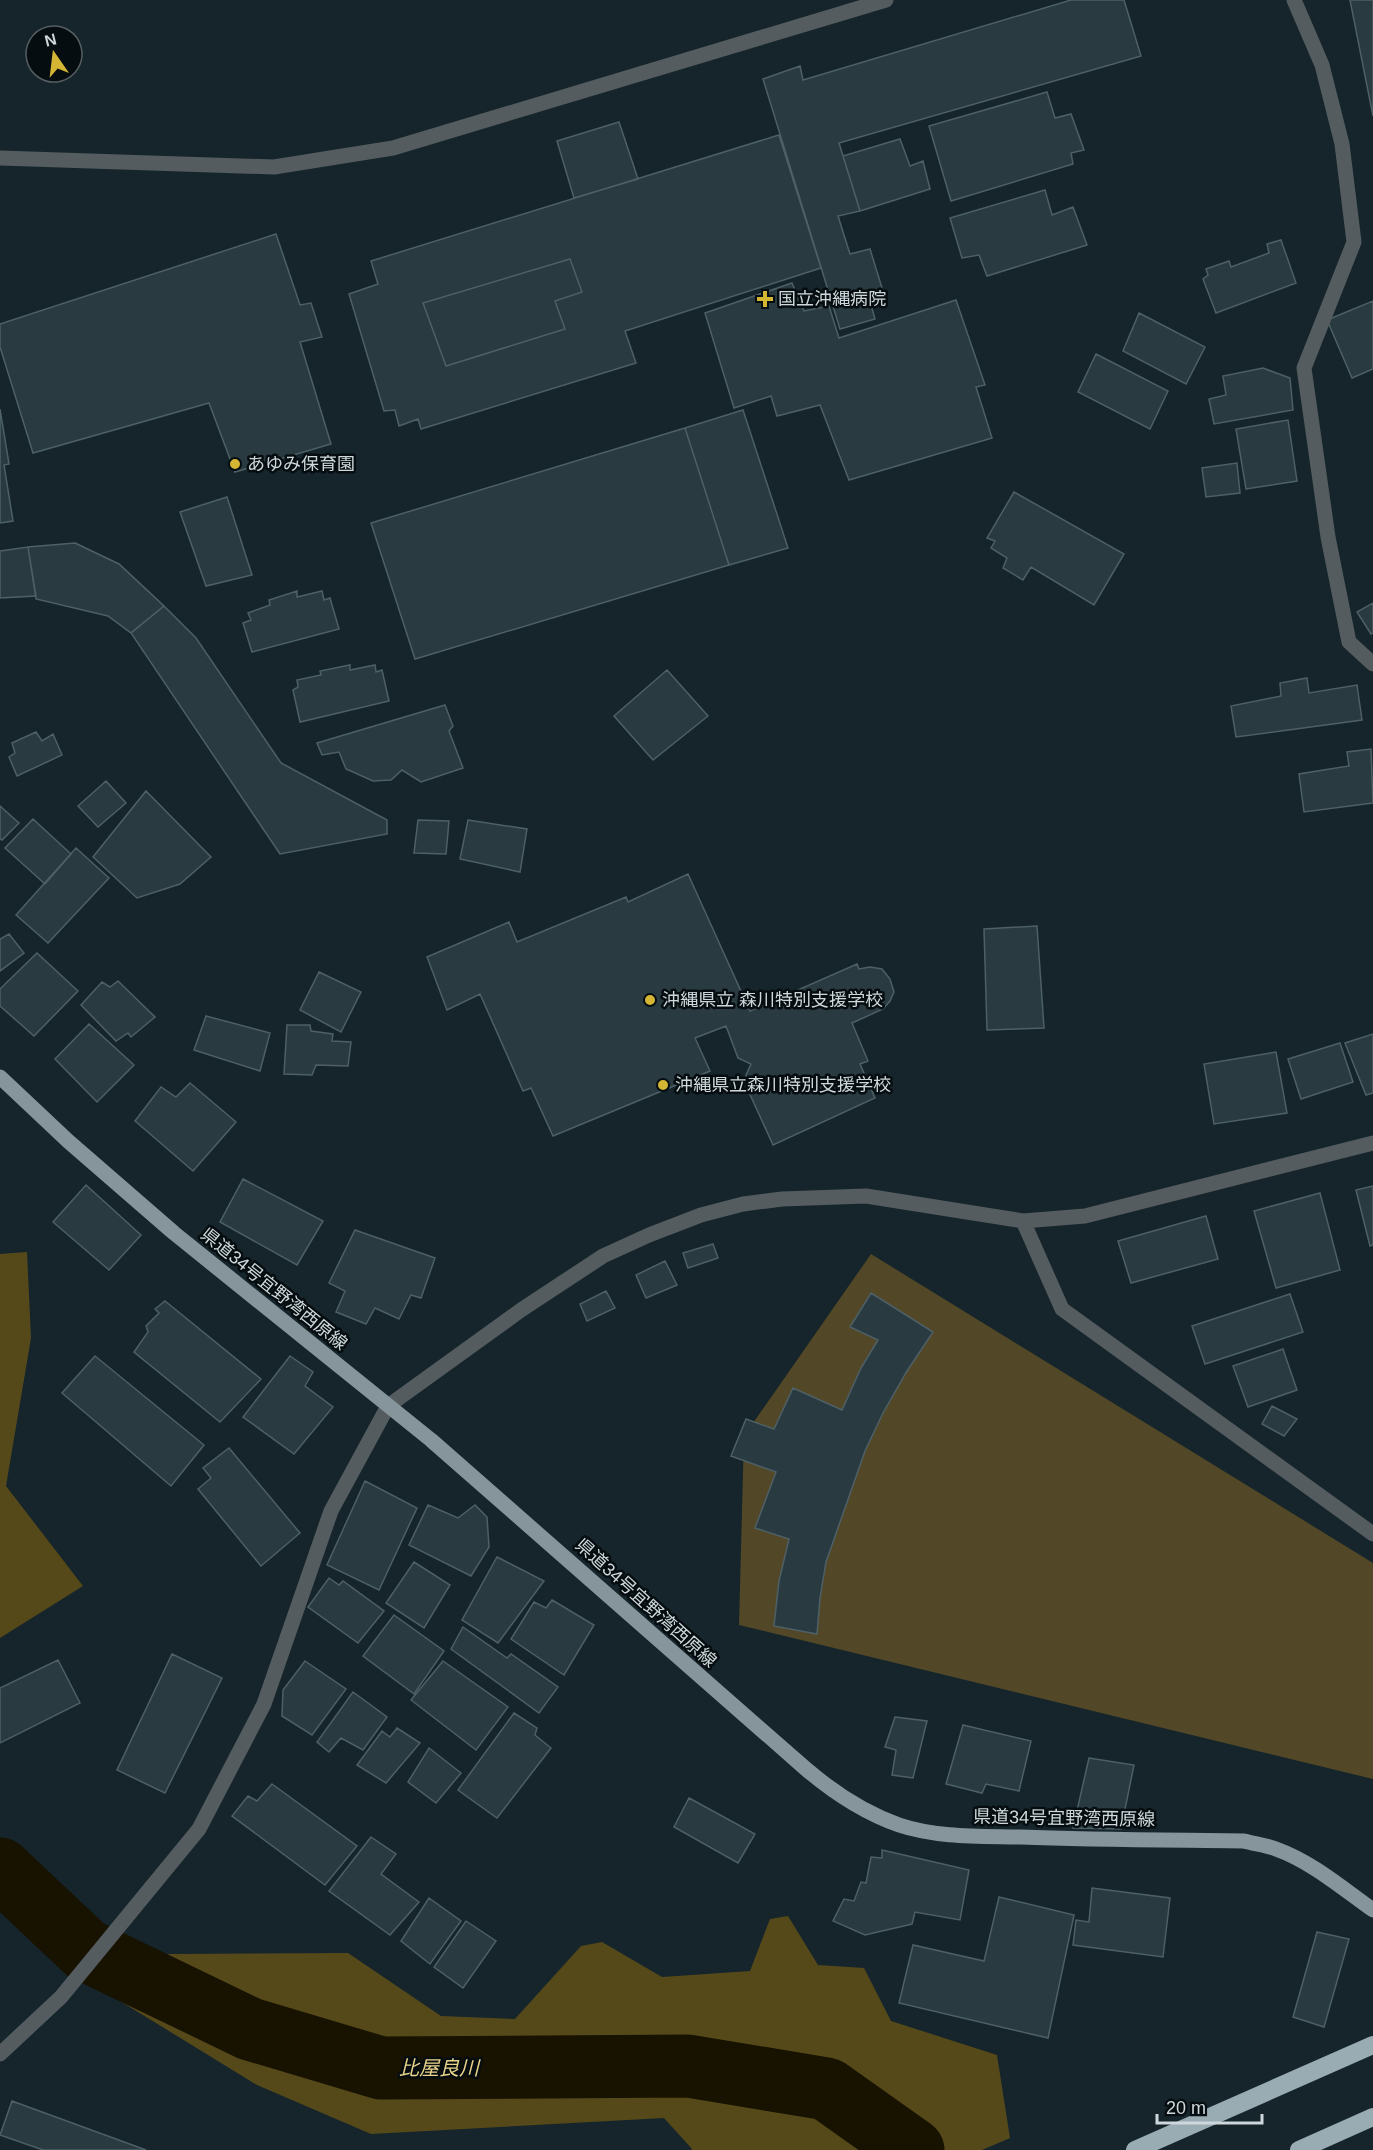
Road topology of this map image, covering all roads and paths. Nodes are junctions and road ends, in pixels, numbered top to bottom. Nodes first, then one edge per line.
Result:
1 (886, 0) edge
2 (1294, 0) edge
3 (0, 158) edge
4 (1373, 664) edge
5 (0, 1077) edge
6 (1373, 1143) edge
7 (1023, 1221) junction
8 (388, 1406) junction
9 (1373, 1534) edge
10 (1373, 1910) edge
11 (1373, 2044) edge
12 (0, 2054) edge
13 (1373, 2117) edge
14 (1135, 2150) edge
15 (1299, 2150) edge

1 - 3 street
2 - 4 street
5 - 8 main road, 県道34号宜野湾西原線
6 - 7 street
7 - 8 street
7 - 9 street
8 - 10 main road, 県道34号宜野湾西原線
8 - 12 street
11 - 14 highway
13 - 15 highway

